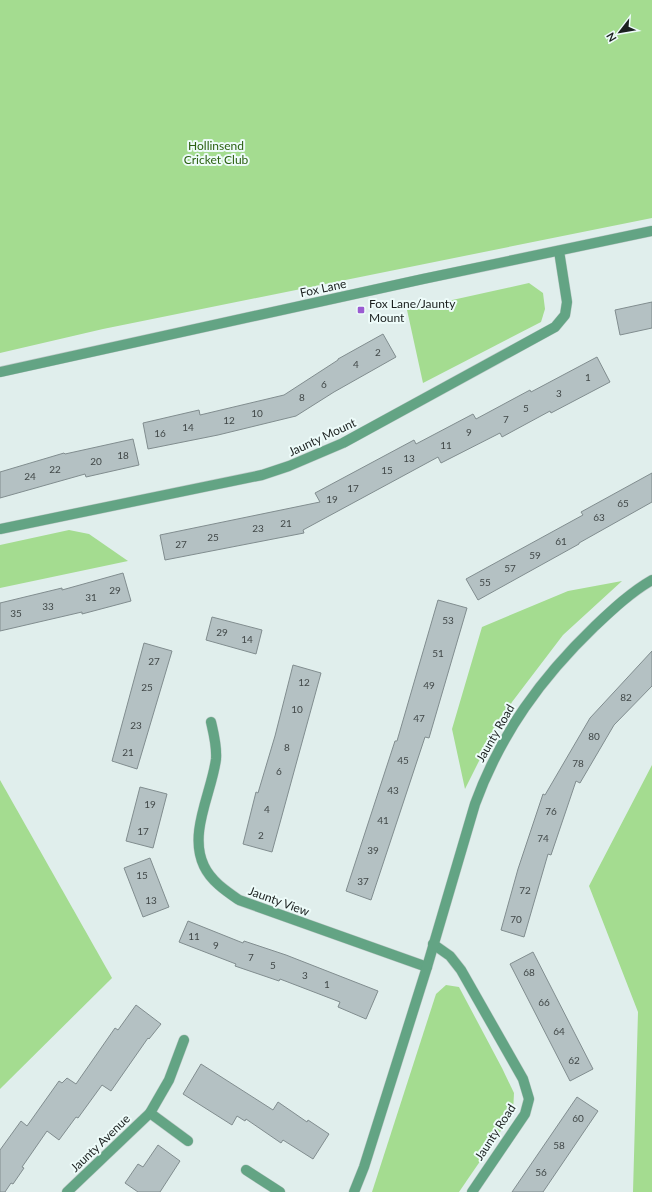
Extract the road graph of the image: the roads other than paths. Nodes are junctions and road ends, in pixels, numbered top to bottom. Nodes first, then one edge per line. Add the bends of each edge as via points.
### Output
1 (652, 230) edge
2 (558, 251) junction
3 (0, 372) edge
4 (0, 529) edge
5 (652, 580) edge
6 (211, 722) dead end
7 (433, 944) junction
8 (427, 968) junction
9 (184, 1040) dead end
10 (150, 1113) junction
11 (188, 1141) dead end
12 (246, 1170) dead end
13 (67, 1192) edge
14 (280, 1192) edge
15 (354, 1192) edge
16 (472, 1192) edge

1 - 2 street, Fox Lane
2 - 3 street, Fox Lane
2 - 4 street, Jaunty Mount via 567,302 565,314 555,327 343,443 289,466 262,474
5 - 7 street, Jaunty Road via 612,610 577,644 521,711 502,742 475,804
6 - 8 street, Jaunty View via 216,743 216,760 200,829 199,849 204,866 218,885 239,900
7 - 8 street, Jaunty Road
7 - 16 street, Jaunty Road via 450,956 461,970 523,1079 528,1099 525,1114
8 - 15 street, Jaunty Road via 364,1168
9 - 10 street, Jaunty Avenue via 169,1080
10 - 11 street
10 - 13 street, Jaunty Avenue
12 - 14 street

